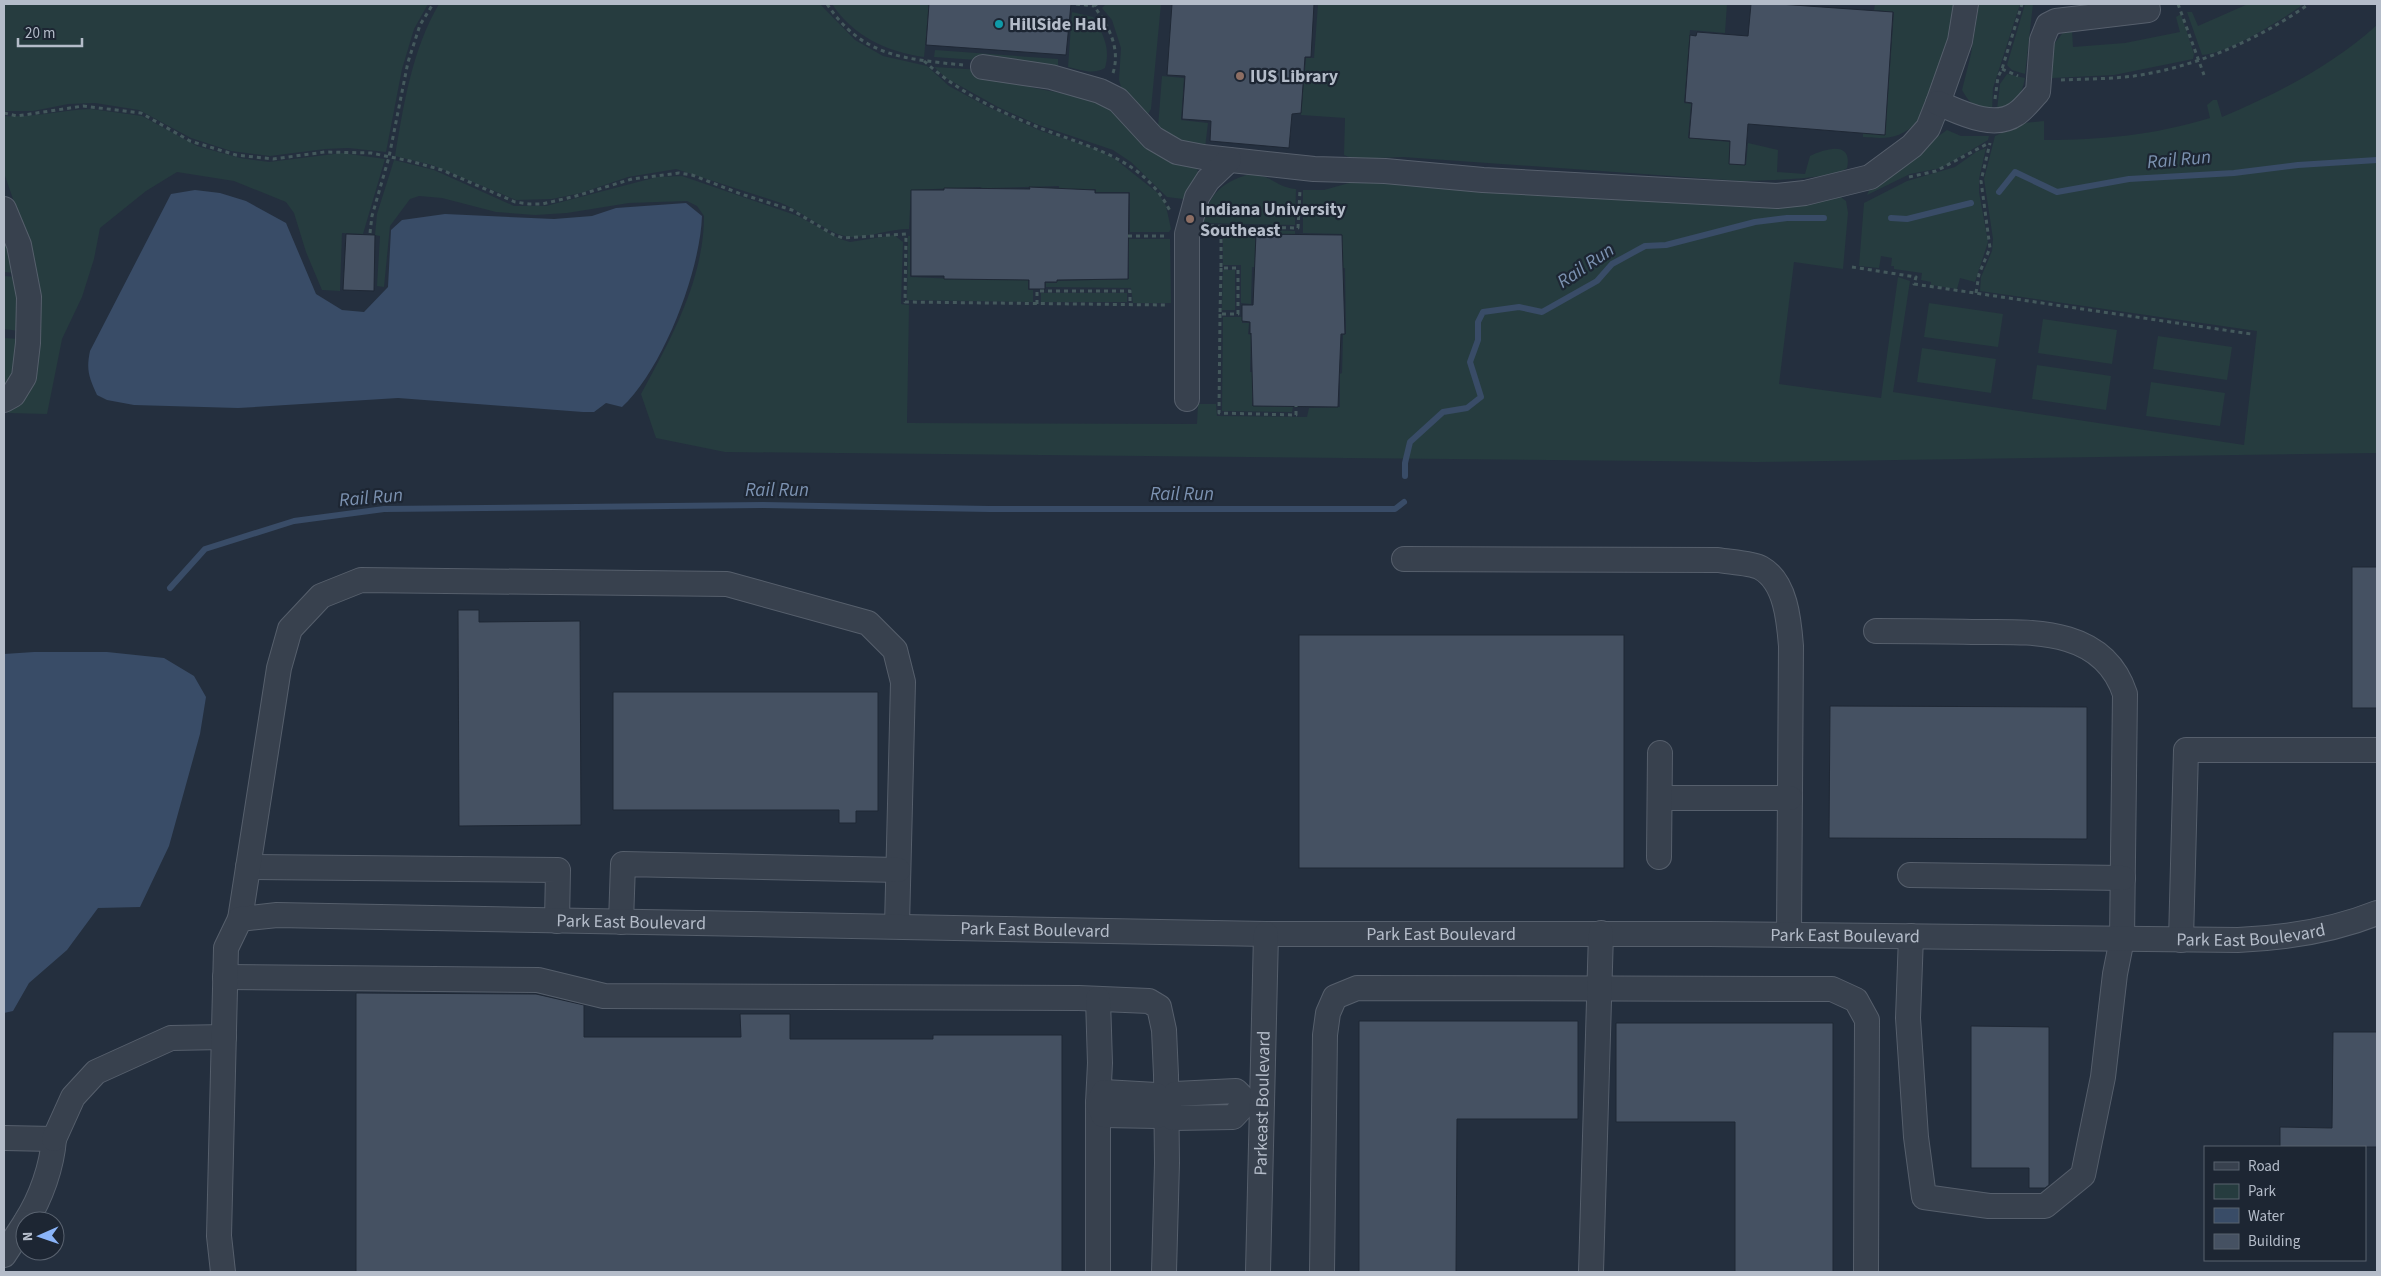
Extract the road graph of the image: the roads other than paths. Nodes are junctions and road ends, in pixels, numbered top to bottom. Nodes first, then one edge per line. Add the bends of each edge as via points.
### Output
1 (1966, 4) edge
2 (2147, 4) edge
3 (984, 67) road end
4 (1938, 103) junction
5 (1229, 160) junction
6 (4, 209) edge
7 (1187, 399) dead end
8 (4, 400) edge
9 (1404, 559) dead end
10 (1876, 631) dead end
11 (2377, 750) edge
12 (1660, 753) dead end
13 (1660, 798) junction
14 (1790, 798) junction
15 (1659, 857) dead end
16 (248, 867) junction
17 (898, 870) junction
18 (1910, 876) dead end
19 (2123, 878) junction
20 (2377, 913) edge
21 (240, 919) junction
22 (557, 921) junction
23 (621, 922) junction
24 (897, 926) junction
25 (1601, 933) junction
26 (1266, 934) junction
27 (1789, 935) junction
28 (1911, 936) junction
29 (2122, 939) junction
30 (2181, 940) junction
31 (226, 977) junction
32 (1599, 989) junction
33 (1098, 999) junction
34 (224, 1037) junction
35 (1098, 1102) junction
36 (1254, 1102) junction
37 (1164, 1105) junction
38 (4, 1138) edge
39 (54, 1139) junction
40 (33, 1211) edge
41 (15, 1238) edge
42 (4, 1255) edge
43 (223, 1272) edge
44 (1098, 1272) edge
45 (1164, 1272) edge
46 (1258, 1272) edge
47 (1322, 1272) edge
48 (1591, 1272) edge
49 (1866, 1272) edge

1 - 4 street via 1960,41
2 - 4 street via 2148,10 2048,25 2042,40 2038,92 2015,115 1992,131 1975,117
3 - 5 street via 1051,77 1104,92 1118,100 1153,138 1176,152
4 - 5 street via 1928,128 1912,146 1870,177 1805,193 1777,196 1300,168
5 - 7 street via 1208,180 1197,197 1188,234
6 - 8 street via 19,245 29,297 24,377 13,395
9 - 14 street via 1718,560 1761,568 1777,584 1788,617 1792,646
10 - 19 street via 2034,632 2062,636 2090,649 2110,664 2125,694
11 - 30 street via 2186,750
12 - 13 street
13 - 14 street
13 - 15 street
14 - 27 street
16 - 17 street via 279,668 290,629 321,596 360,580 370,580 727,584 868,623 895,650 903,682
16 - 21 street
16 - 22 street via 558,870
17 - 23 street via 623,864
17 - 24 street
18 - 19 street
19 - 29 street
20 - 30 street, Park East Boulevard via 2329,929 2298,935
21 - 22 street, Park East Boulevard via 277,915
21 - 31 street via 226,948
22 - 23 street, Park East Boulevard
23 - 24 street, Park East Boulevard
24 - 26 street, Park East Boulevard
25 - 26 street, Park East Boulevard
25 - 27 street, Park East Boulevard
25 - 32 street
26 - 36 street, Parkeast Boulevard
27 - 28 street, Park East Boulevard
28 - 29 street, Park East Boulevard
28 - 29 street via 1908,1018 1916,1137 1924,1197 1990,1206 2045,1206 2083,1175 2103,1076
29 - 30 street, Park East Boulevard
31 - 33 street via 538,980 604,996
31 - 34 street
32 - 47 street via 1357,988 1335,997 1328,1013 1325,1035
32 - 48 street
32 - 49 street via 1832,990 1856,1000 1867,1020
33 - 35 street
33 - 37 street via 1149,1001 1159,1007 1164,1030
34 - 39 street via 171,1038 96,1072 73,1096
34 - 43 street via 219,1236
35 - 37 street via 1103,1115 1158,1116
35 - 44 street
36 - 37 street via 1236,1091 1175,1094
36 - 46 street, Parkeast Boulevard
37 - 45 street via 1167,1163
38 - 39 street
39 - 40 street via 52,1155
41 - 42 street

